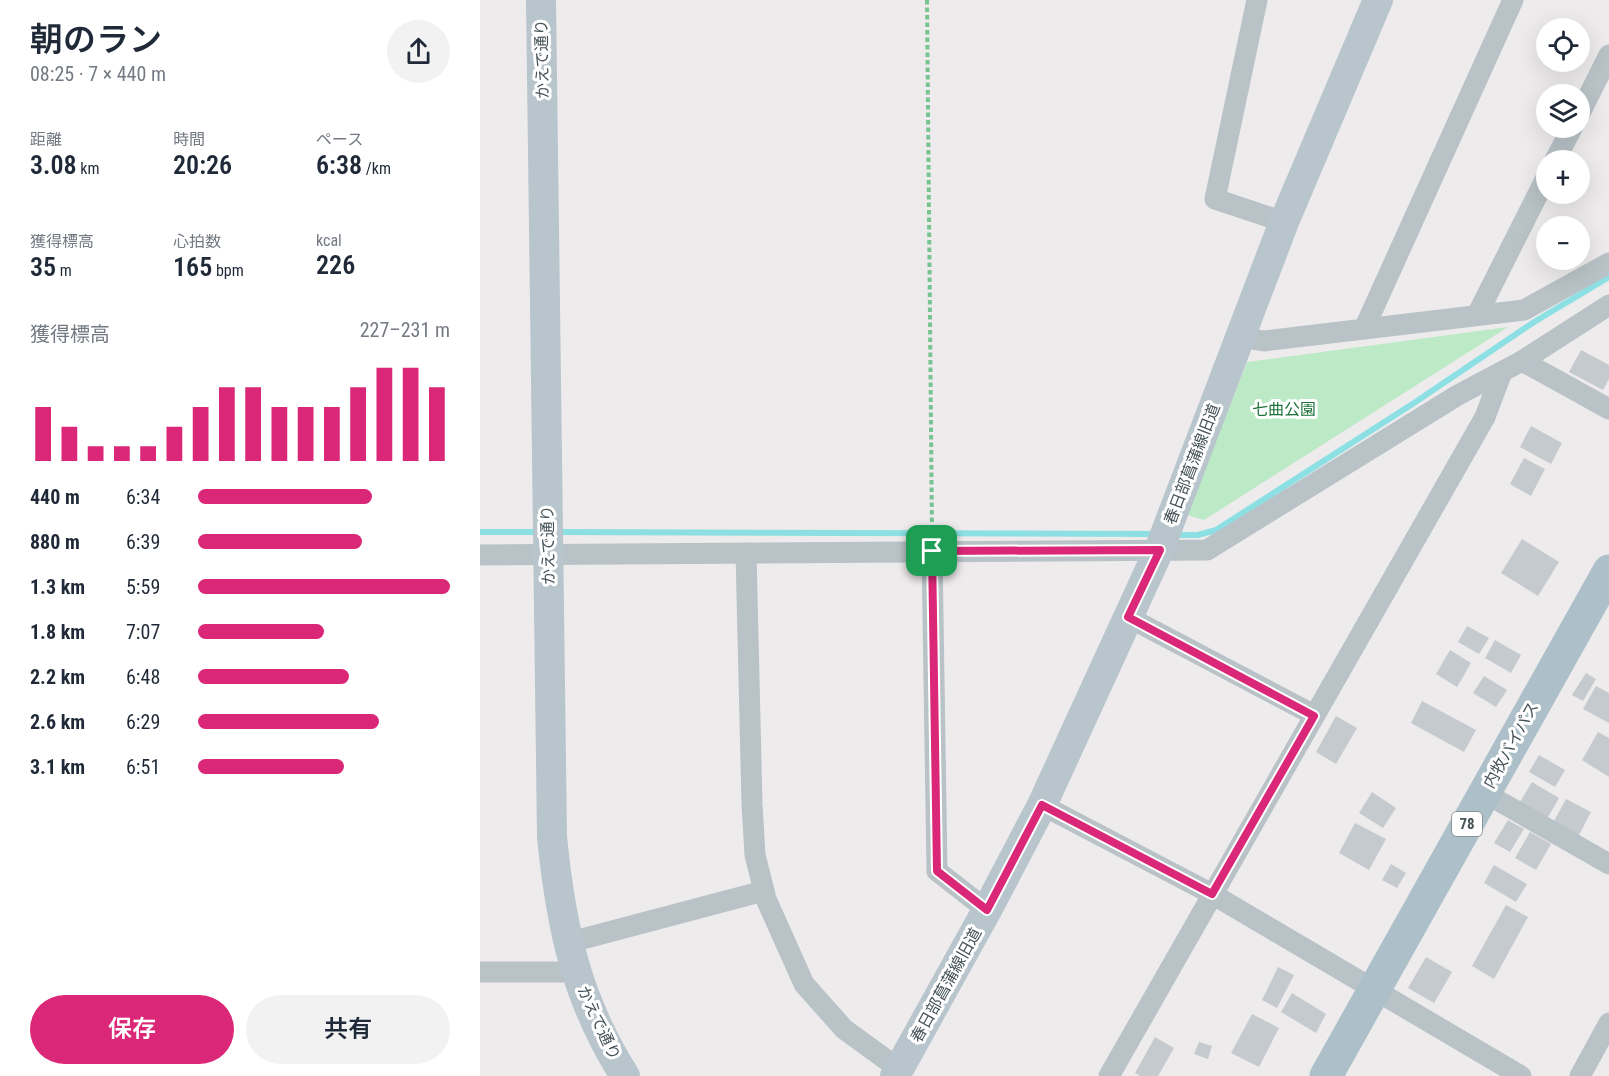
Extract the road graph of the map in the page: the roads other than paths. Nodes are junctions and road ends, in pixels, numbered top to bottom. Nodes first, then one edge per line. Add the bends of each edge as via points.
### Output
1 (541, 0) edge
2 (1257, 0) edge
3 (1378, 0) edge
4 (1513, 0) edge
5 (1609, 55) edge
6 (1590, 93) edge
7 (1536, 198) edge
8 (1284, 222) junction
9 (1609, 263) edge
10 (1609, 305) edge
11 (1477, 315) junction
12 (1364, 329) junction
13 (1239, 338) junction
14 (1522, 361) junction
15 (1502, 372) junction
16 (1609, 409) edge
17 (1160, 550) junction
18 (932, 551) junction
19 (746, 553) junction
20 (548, 554) junction
21 (480, 555) edge
22 (1609, 571) edge
23 (1128, 617) junction
24 (1314, 716) junction
25 (1485, 793) junction
26 (1042, 805) junction
27 (1609, 864) edge
28 (764, 891) junction
29 (1212, 894) junction
30 (987, 910) junction
31 (567, 943) junction
32 (480, 972) edge
33 (576, 972) junction
34 (1375, 989) junction
35 (1609, 1023) edge
36 (897, 1073) edge
37 (625, 1076) edge
38 (1110, 1076) edge
39 (1326, 1076) edge
40 (1521, 1076) edge
41 (1580, 1076) edge

1 - 20 street, かえで通り
2 - 8 street via 1215,199
3 - 8 street, 春日部菖蒲線旧道
4 - 12 street
5 - 6 street
7 - 11 street
8 - 13 street, 春日部菖蒲線旧道
9 - 11 street via 1524,310
10 - 14 street
11 - 12 street
12 - 13 street via 1264,342
13 - 17 street, 春日部菖蒲線旧道
14 - 15 street
14 - 16 street
15 - 17 street via 1458,395 1207,550
15 - 24 street via 1485,417
17 - 18 street
17 - 23 street, 春日部菖蒲線旧道
18 - 19 street
18 - 30 street via 937,871
19 - 20 street
19 - 28 street via 752,804 755,855
20 - 21 street
20 - 31 street, かえで通り via 552,837
22 - 25 main road, 内牧バイパス / 78
23 - 24 street
23 - 26 street, 春日部菖蒲線旧道
24 - 29 street
25 - 27 street
25 - 34 main road, 内牧バイパス / 78
26 - 29 street
26 - 30 street, 春日部菖蒲線旧道
28 - 31 street
28 - 36 street via 804,984 844,1029
29 - 34 street
29 - 38 street
30 - 36 street, 春日部菖蒲線旧道
31 - 33 street, かえで通り
32 - 33 street
33 - 37 street, かえで通り via 588,1007
34 - 39 main road, 内牧バイパス / 78
34 - 40 street
35 - 41 street

